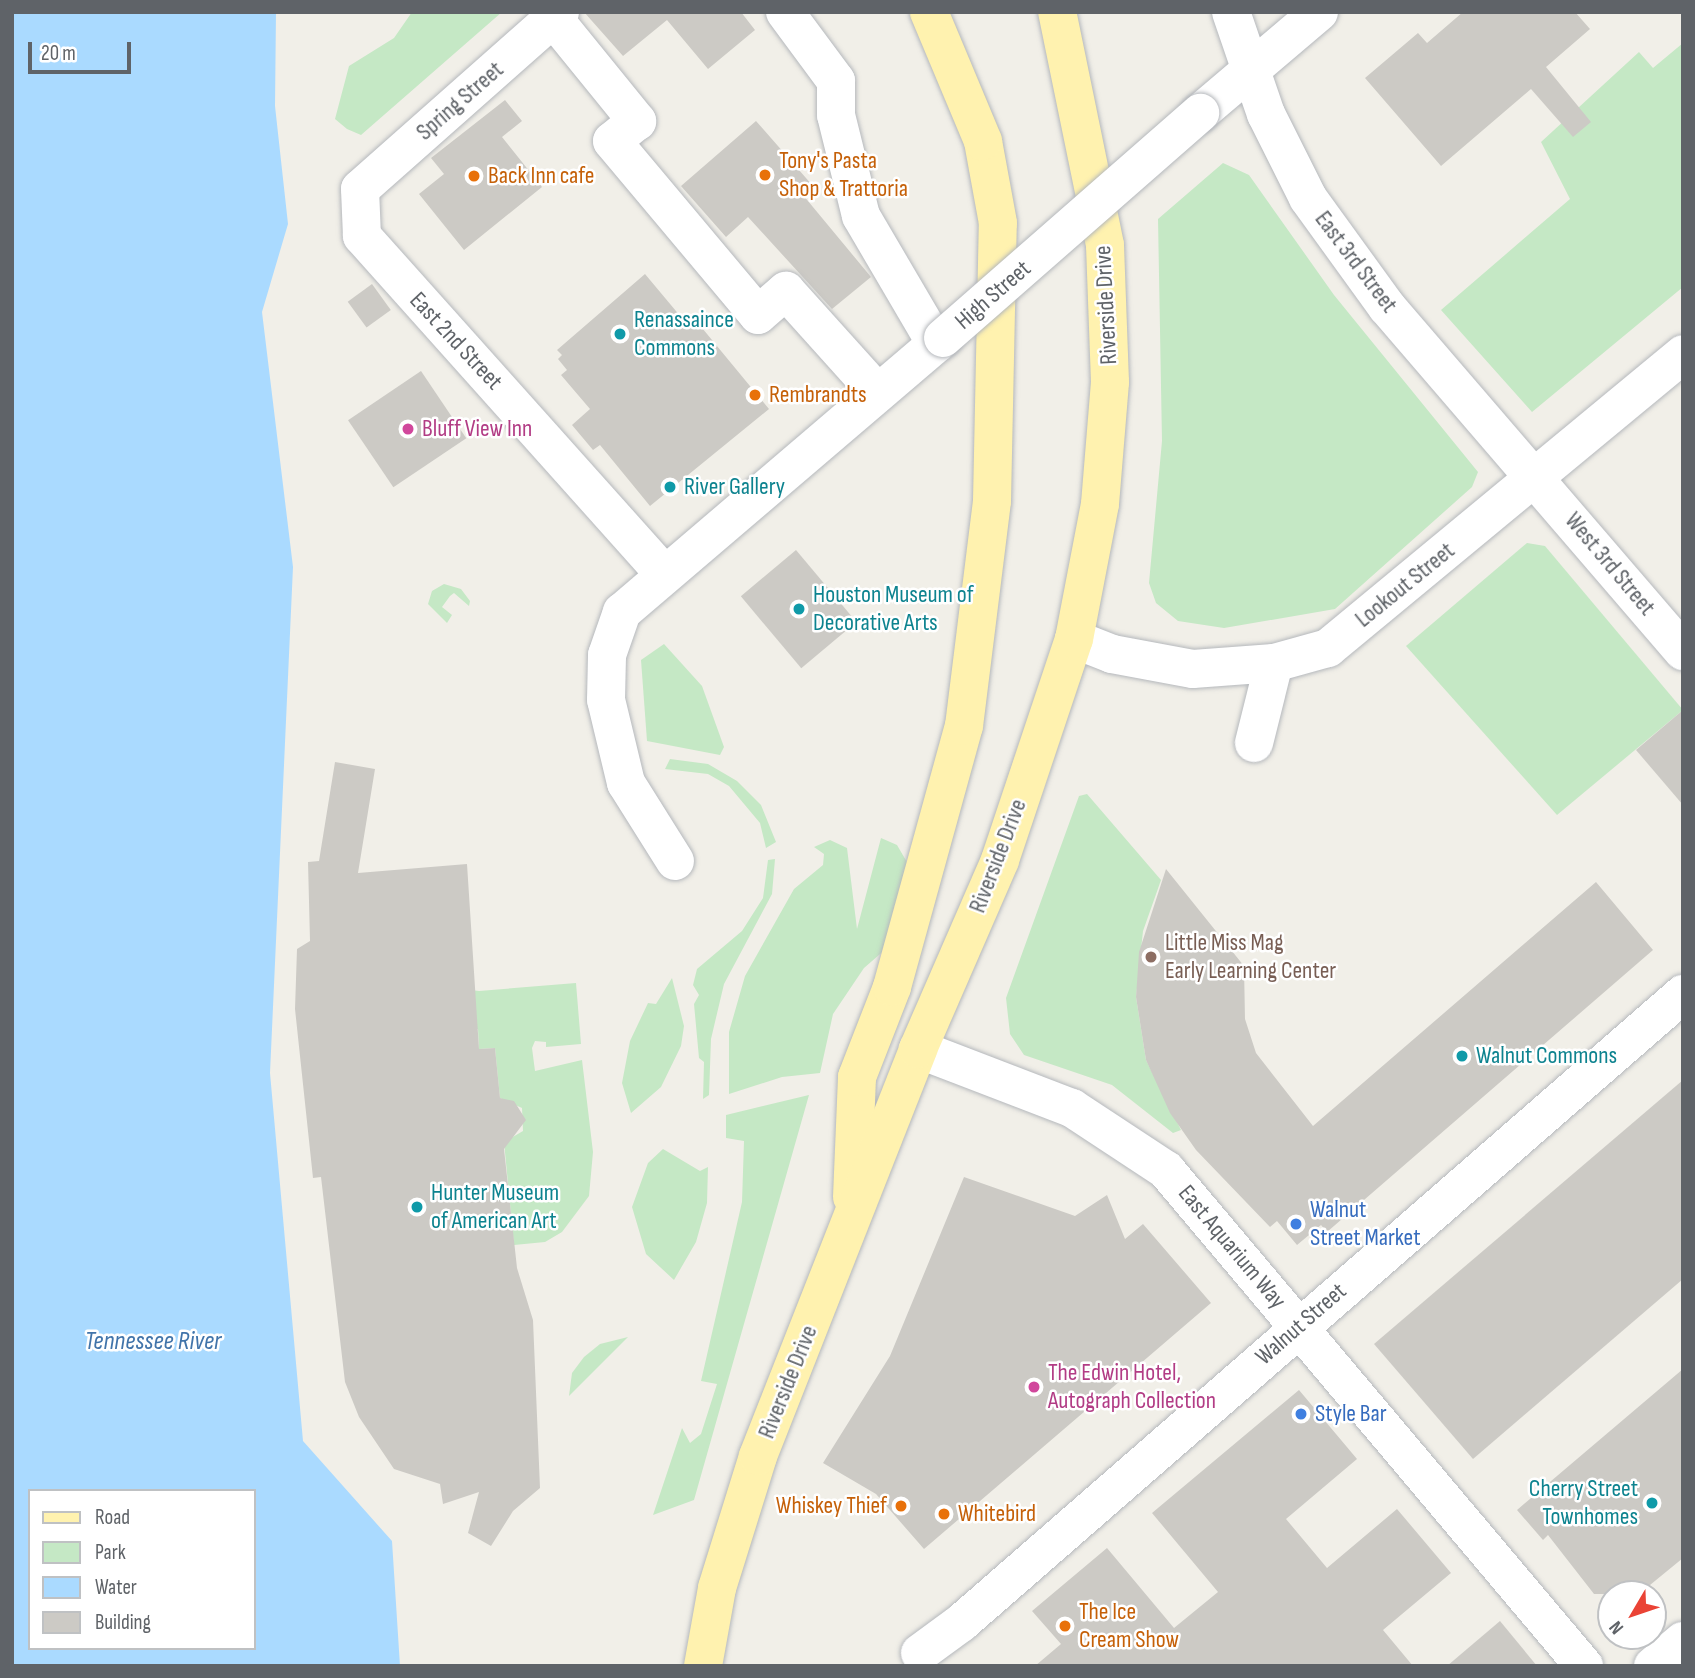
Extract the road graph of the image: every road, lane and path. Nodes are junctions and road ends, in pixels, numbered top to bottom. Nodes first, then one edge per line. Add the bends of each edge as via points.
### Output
1 (785, 12) edge
2 (929, 12) edge
3 (1057, 12) edge
4 (1231, 12) edge
5 (1319, 12) edge
6 (557, 16) edge
7 (1250, 71) junction
8 (360, 189) joint
9 (940, 341) junction
10 (1683, 354) edge
11 (878, 393) junction
12 (1536, 478) junction
13 (664, 575) junction
14 (1074, 639) junction
15 (1683, 651) edge
16 (1273, 673) junction
17 (1266, 744) dead end
18 (675, 861) dead end
19 (1683, 994) edge
20 (918, 1049) junction
21 (851, 1227) junction
22 (1298, 1325) junction
23 (1683, 1641) edge
24 (920, 1653) dead end
25 (703, 1666) edge
26 (1584, 1666) edge
27 (1653, 1666) edge

1 - 9 street via 836,80 836,115 861,216
2 - 21 main road via 983,141 998,223 992,501 964,726 892,987 857,1077
3 - 14 main road, Riverside Drive via 1105,245 1110,368 1100,504
4 - 7 street, East 3rd Street
5 - 7 street, High Street
6 - 8 street, Spring Street
6 - 11 street via 638,121 612,141 758,315 786,291
7 - 9 street, High Street, bridge
7 - 12 street, East 3rd Street via 1308,198 1387,307
8 - 13 street, East 2nd Street via 362,236 369,245
9 - 11 street, High Street
10 - 12 street, Lookout Street
11 - 13 street, High Street
12 - 15 street, West 3rd Street
12 - 16 street, Lookout Street via 1328,648
13 - 18 street, High Street via 622,612 607,655 606,700 626,783
14 - 16 street, Lookout Street via 1152,664
14 - 20 main road, Riverside Drive via 1000,860
16 - 17 street via 1282,710
19 - 22 street, Walnut Street
20 - 21 main road, Riverside Drive
20 - 22 street, East Aquarium Way via 1072,1108 1139,1148 1190,1195
21 - 25 main road, Riverside Drive via 758,1456 717,1588
22 - 24 street, Walnut Street via 961,1623
22 - 26 street, East Aquarium Way
23 - 27 street

